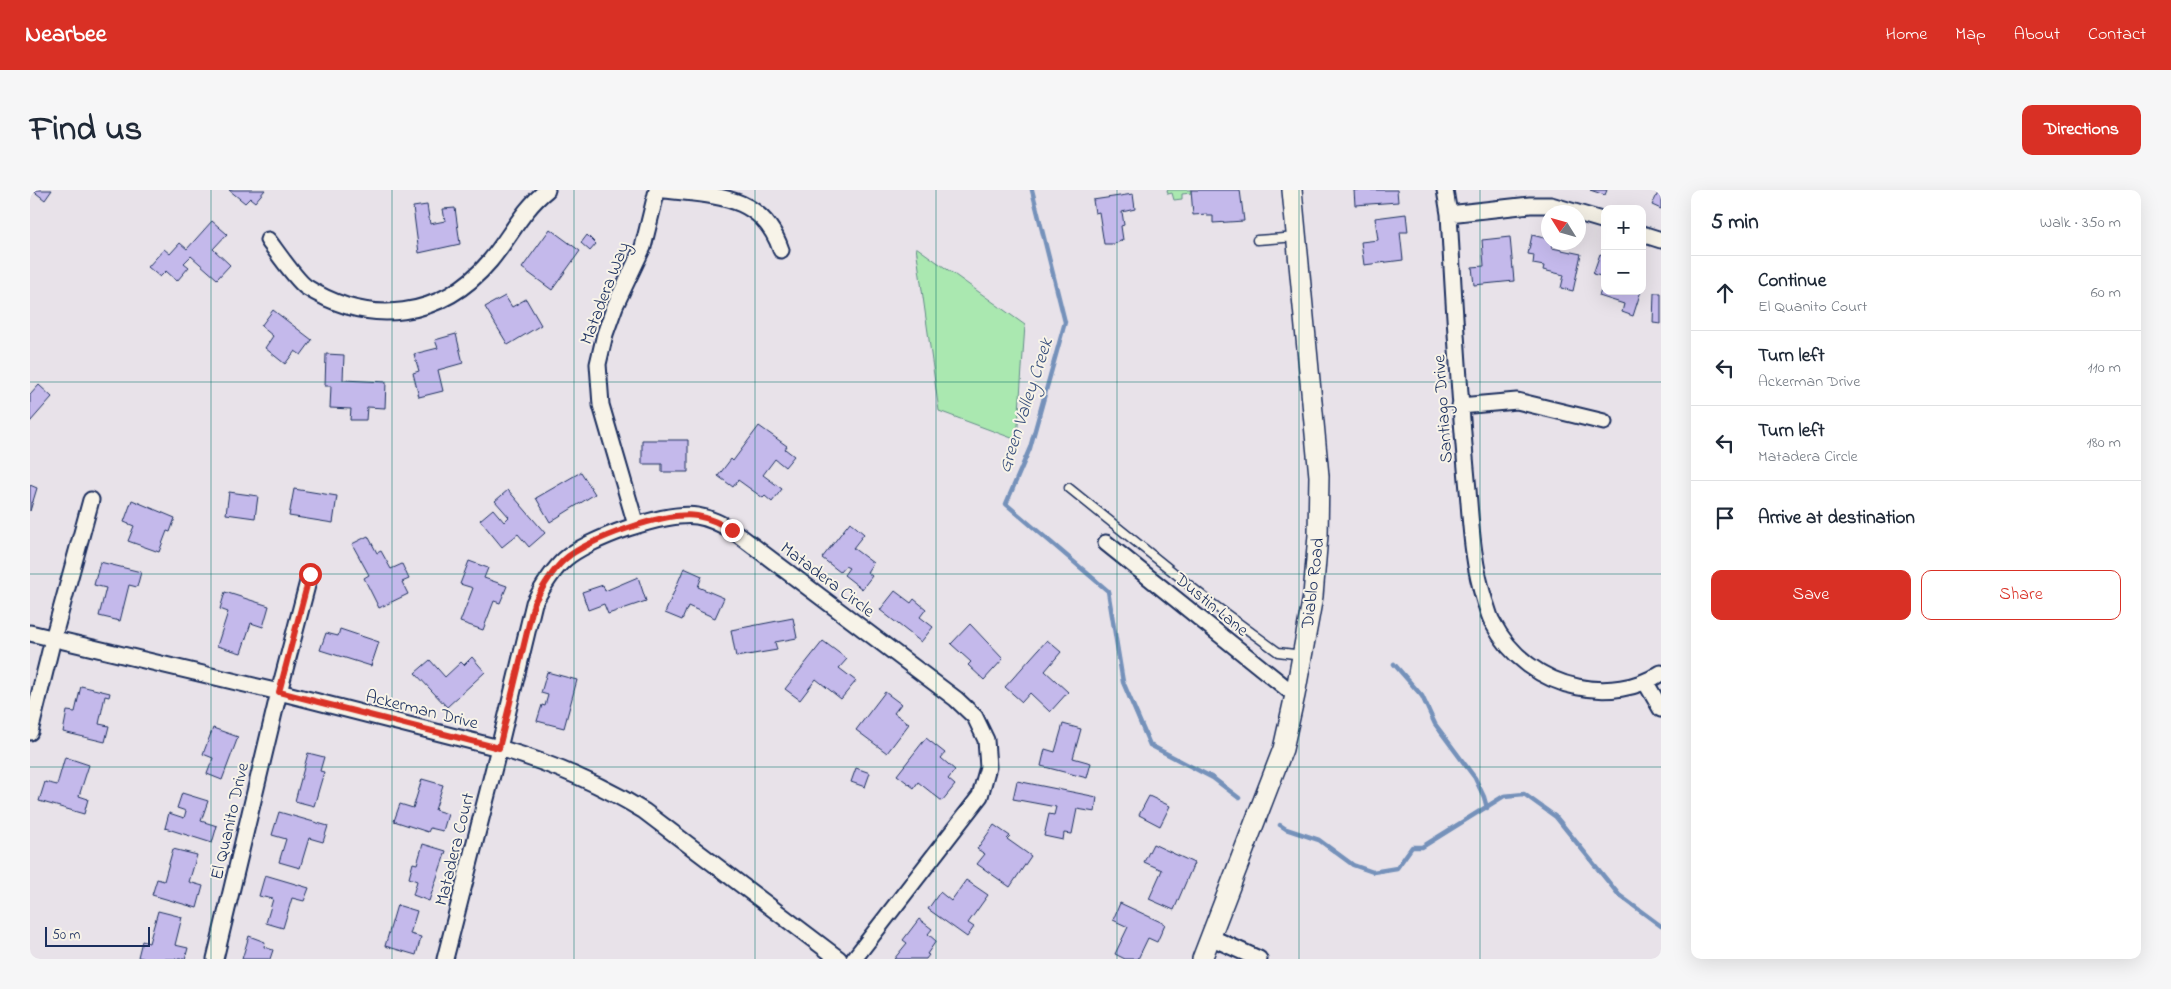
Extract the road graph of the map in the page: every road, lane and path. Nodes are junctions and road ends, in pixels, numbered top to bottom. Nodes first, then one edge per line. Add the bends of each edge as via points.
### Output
1 (547, 190) edge
2 (658, 190) edge
3 (665, 190) edge
4 (1292, 190) edge
5 (1445, 190) edge
6 (1449, 214) junction
7 (1601, 220) edge
8 (1646, 235) edge
9 (1296, 237) junction
10 (268, 240) dead end
11 (1257, 240) dead end
12 (1661, 240) edge
13 (781, 250) dead end
14 (1460, 406) junction
15 (1604, 422) dead end
16 (1069, 488) dead end
17 (91, 500) dead end
18 (636, 525) junction
19 (1106, 543) dead end
20 (310, 574) dead end
21 (30, 633) edge
22 (53, 639) junction
23 (1302, 655) junction
24 (1661, 673) edge
25 (1646, 683) junction
26 (279, 692) junction
27 (1295, 695) junction
28 (1661, 709) edge
29 (30, 732) edge
30 (499, 748) junction
31 (1210, 937) junction
32 (215, 959) edge
33 (445, 959) edge
34 (839, 959) edge
35 (854, 959) edge
36 (1202, 959) edge
37 (1260, 959) edge

1 - 10 street via 532,202 490,260 472,279 445,298 414,309 382,313 351,309 305,286
2 - 18 street, Matadera Way via 643,247 605,334 598,364 601,405
3 - 13 street via 722,197 748,206 772,229
4 - 9 street, Diablo Road
5 - 6 street, Santiago Drive
6 - 7 street via 1551,205
6 - 14 street, Santiago Drive
8 - 12 street
9 - 11 lane
9 - 23 street, Diablo Road via 1319,476 1313,596
14 - 15 street via 1517,401
14 - 25 street, Santiago Drive via 1475,564 1492,623 1514,652 1541,674 1567,685 1596,691
16 - 23 lane via 1214,605 1278,652
17 - 22 street
18 - 30 street, Matadera Circle via 581,547 564,560 545,583 534,603
18 - 35 street, Matadera Circle via 678,516 695,516 713,520 732,530 976,717 986,740 988,767 980,796
19 - 27 street, Dustin Lane
20 - 26 street, El Quanito Drive
21 - 22 street, Ackerman Drive
22 - 26 street, Ackerman Drive
22 - 29 street
23 - 27 street, Diablo Road
24 - 25 street
25 - 28 street
26 - 30 street, Ackerman Drive
26 - 32 street, El Quanito Drive
27 - 31 street, Diablo Road via 1282,749
30 - 33 street, Matadera Court
30 - 34 street, Ackerman Drive via 560,769 644,811
31 - 36 street, Diablo Road
31 - 37 street

